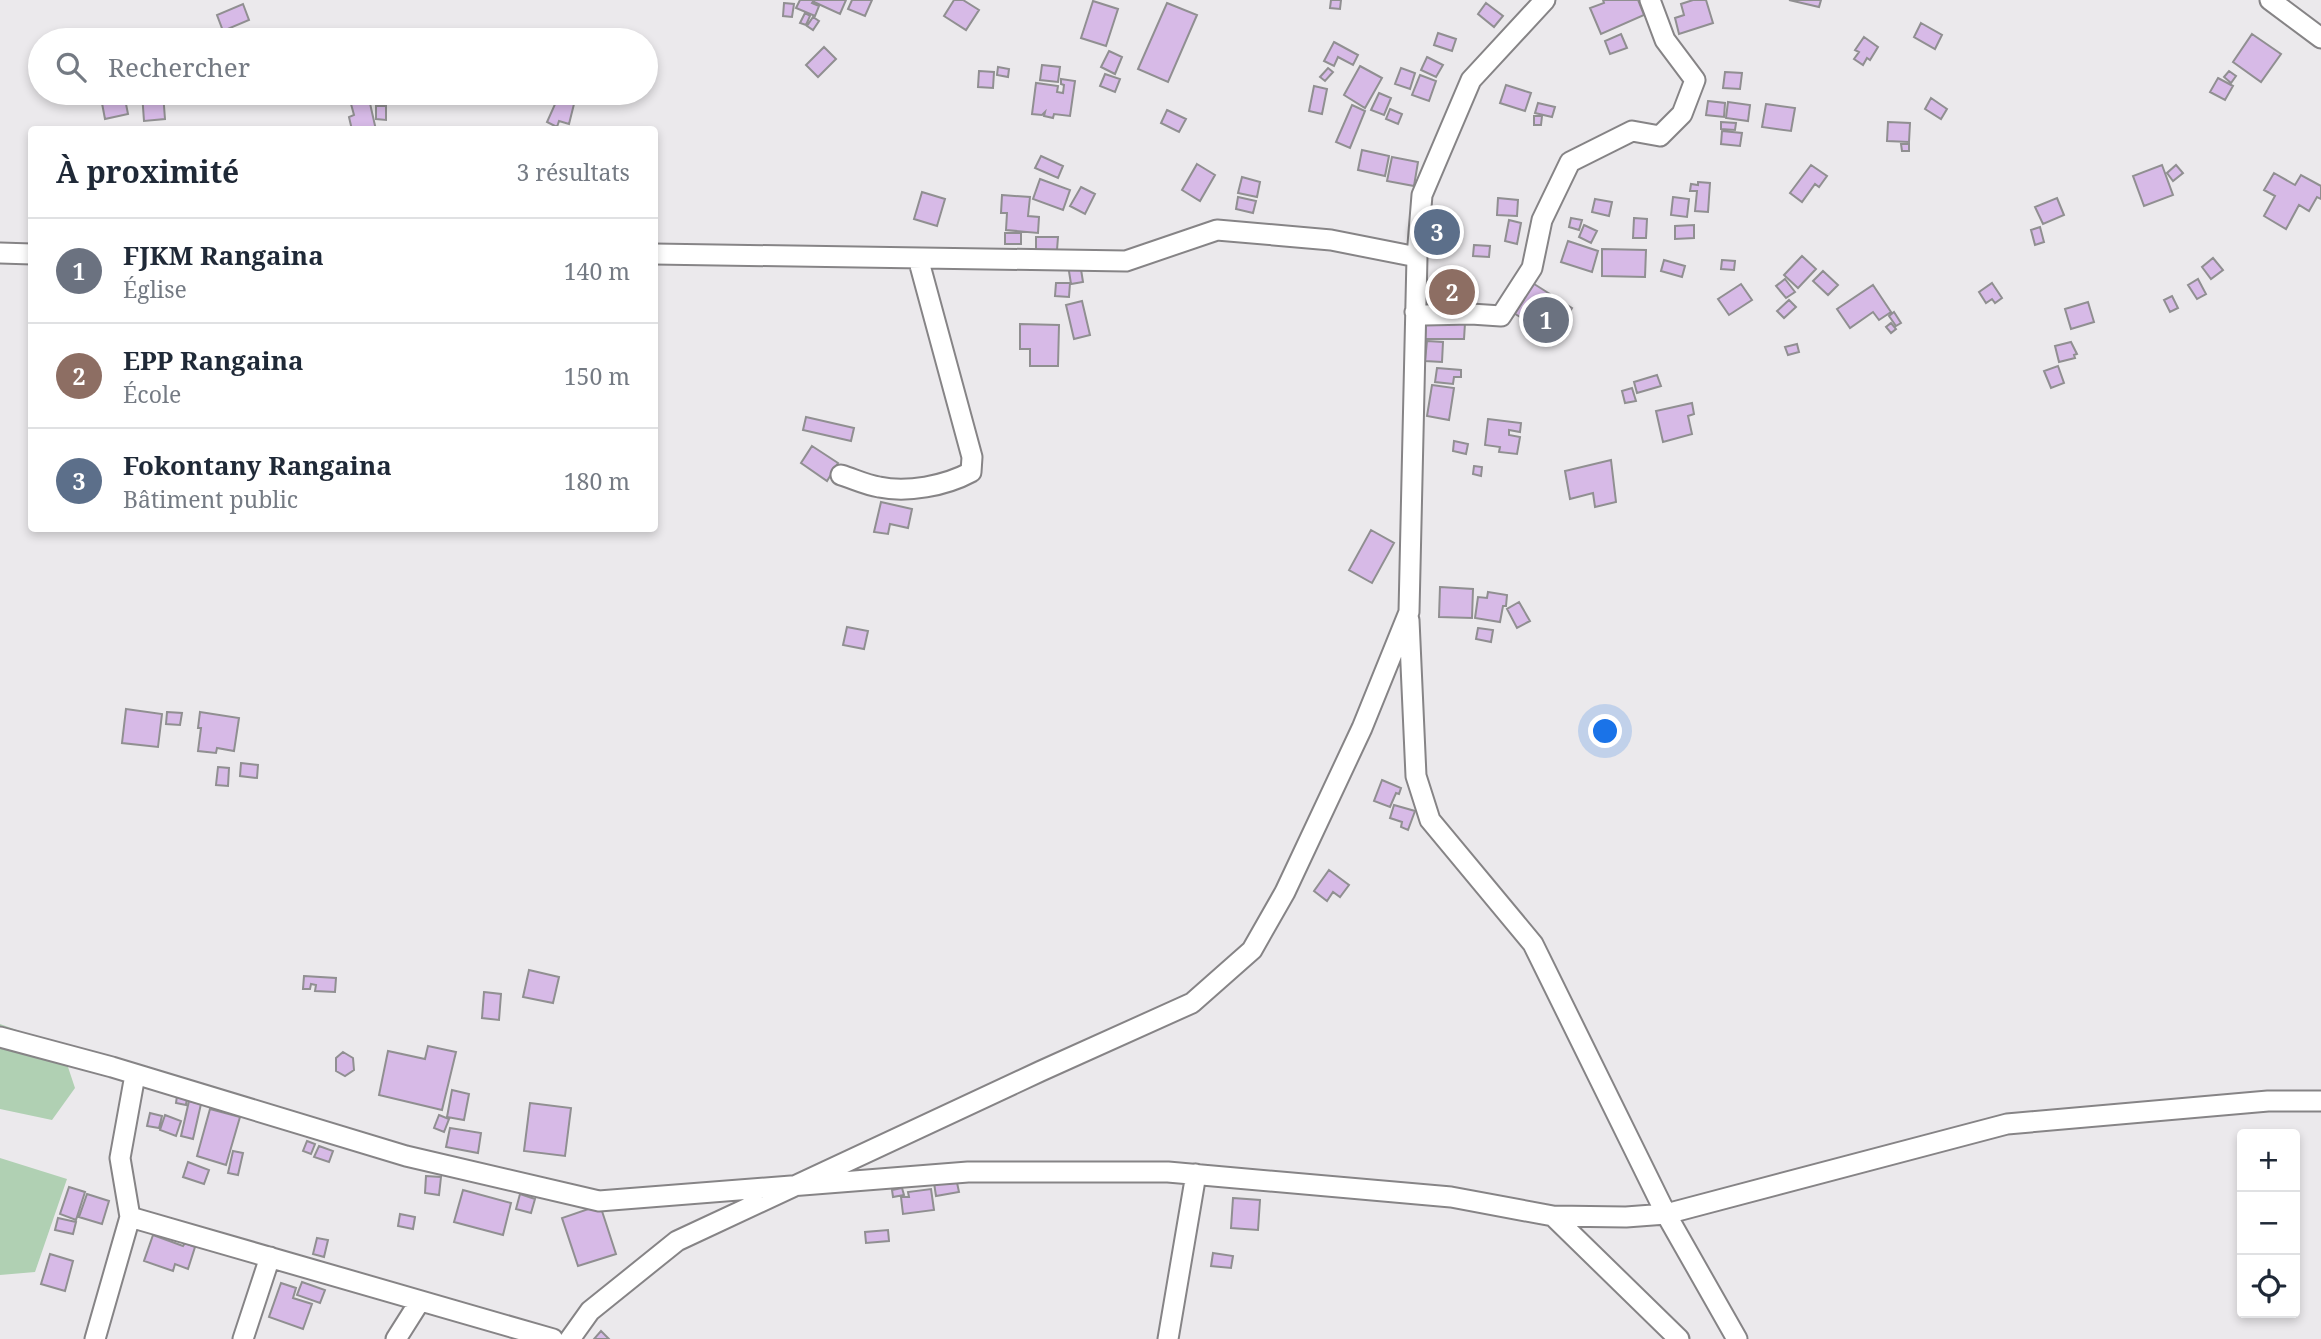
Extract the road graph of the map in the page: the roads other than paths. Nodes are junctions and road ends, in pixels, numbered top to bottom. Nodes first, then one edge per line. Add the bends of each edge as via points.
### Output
1 (1545, 0) edge
2 (1650, 0) edge
3 (2270, 0) edge
4 (2321, 38) edge
5 (0, 253) edge
6 (28, 254) edge
7 (658, 254) edge
8 (1417, 257) junction
9 (918, 258) junction
10 (1416, 312) junction
11 (841, 475) dead end
12 (1409, 612) junction
13 (0, 1037) edge
14 (135, 1074) junction
15 (2321, 1101) edge
16 (1196, 1174) junction
17 (790, 1187) junction
18 (1666, 1214) junction
19 (1553, 1216) junction
20 (130, 1217) junction
21 (270, 1257) junction
22 (420, 1301) junction
23 (95, 1339) edge
24 (243, 1339) edge
25 (396, 1339) edge
26 (552, 1339) edge
27 (570, 1339) edge
28 (1168, 1339) edge
29 (1679, 1339) edge
30 (1737, 1339) edge

1 - 8 street via 1471,80 1422,195
2 - 10 street via 1665,40 1695,80 1682,114 1660,136 1632,131 1570,162 1542,220 1532,268 1501,316
3 - 4 street
5 - 6 street
7 - 9 street
8 - 9 street via 1331,240 1217,230 1126,261
8 - 10 street
9 - 11 street via 972,457 971,472 956,480 902,490
10 - 12 street
12 - 17 street via 1356,740 1285,892 1252,950 1192,1003
12 - 18 street via 1416,776 1430,820 1533,944
13 - 14 street
14 - 17 street via 406,1156 599,1201
14 - 20 street via 120,1158
15 - 18 street via 2268,1101 2007,1124
16 - 17 street via 968,1172
16 - 19 street via 1451,1197
16 - 28 street
17 - 27 street via 677,1241 590,1311
18 - 19 street
18 - 30 street
19 - 29 street
20 - 21 street
20 - 23 street
21 - 22 street
21 - 24 street
22 - 25 street
22 - 26 street

